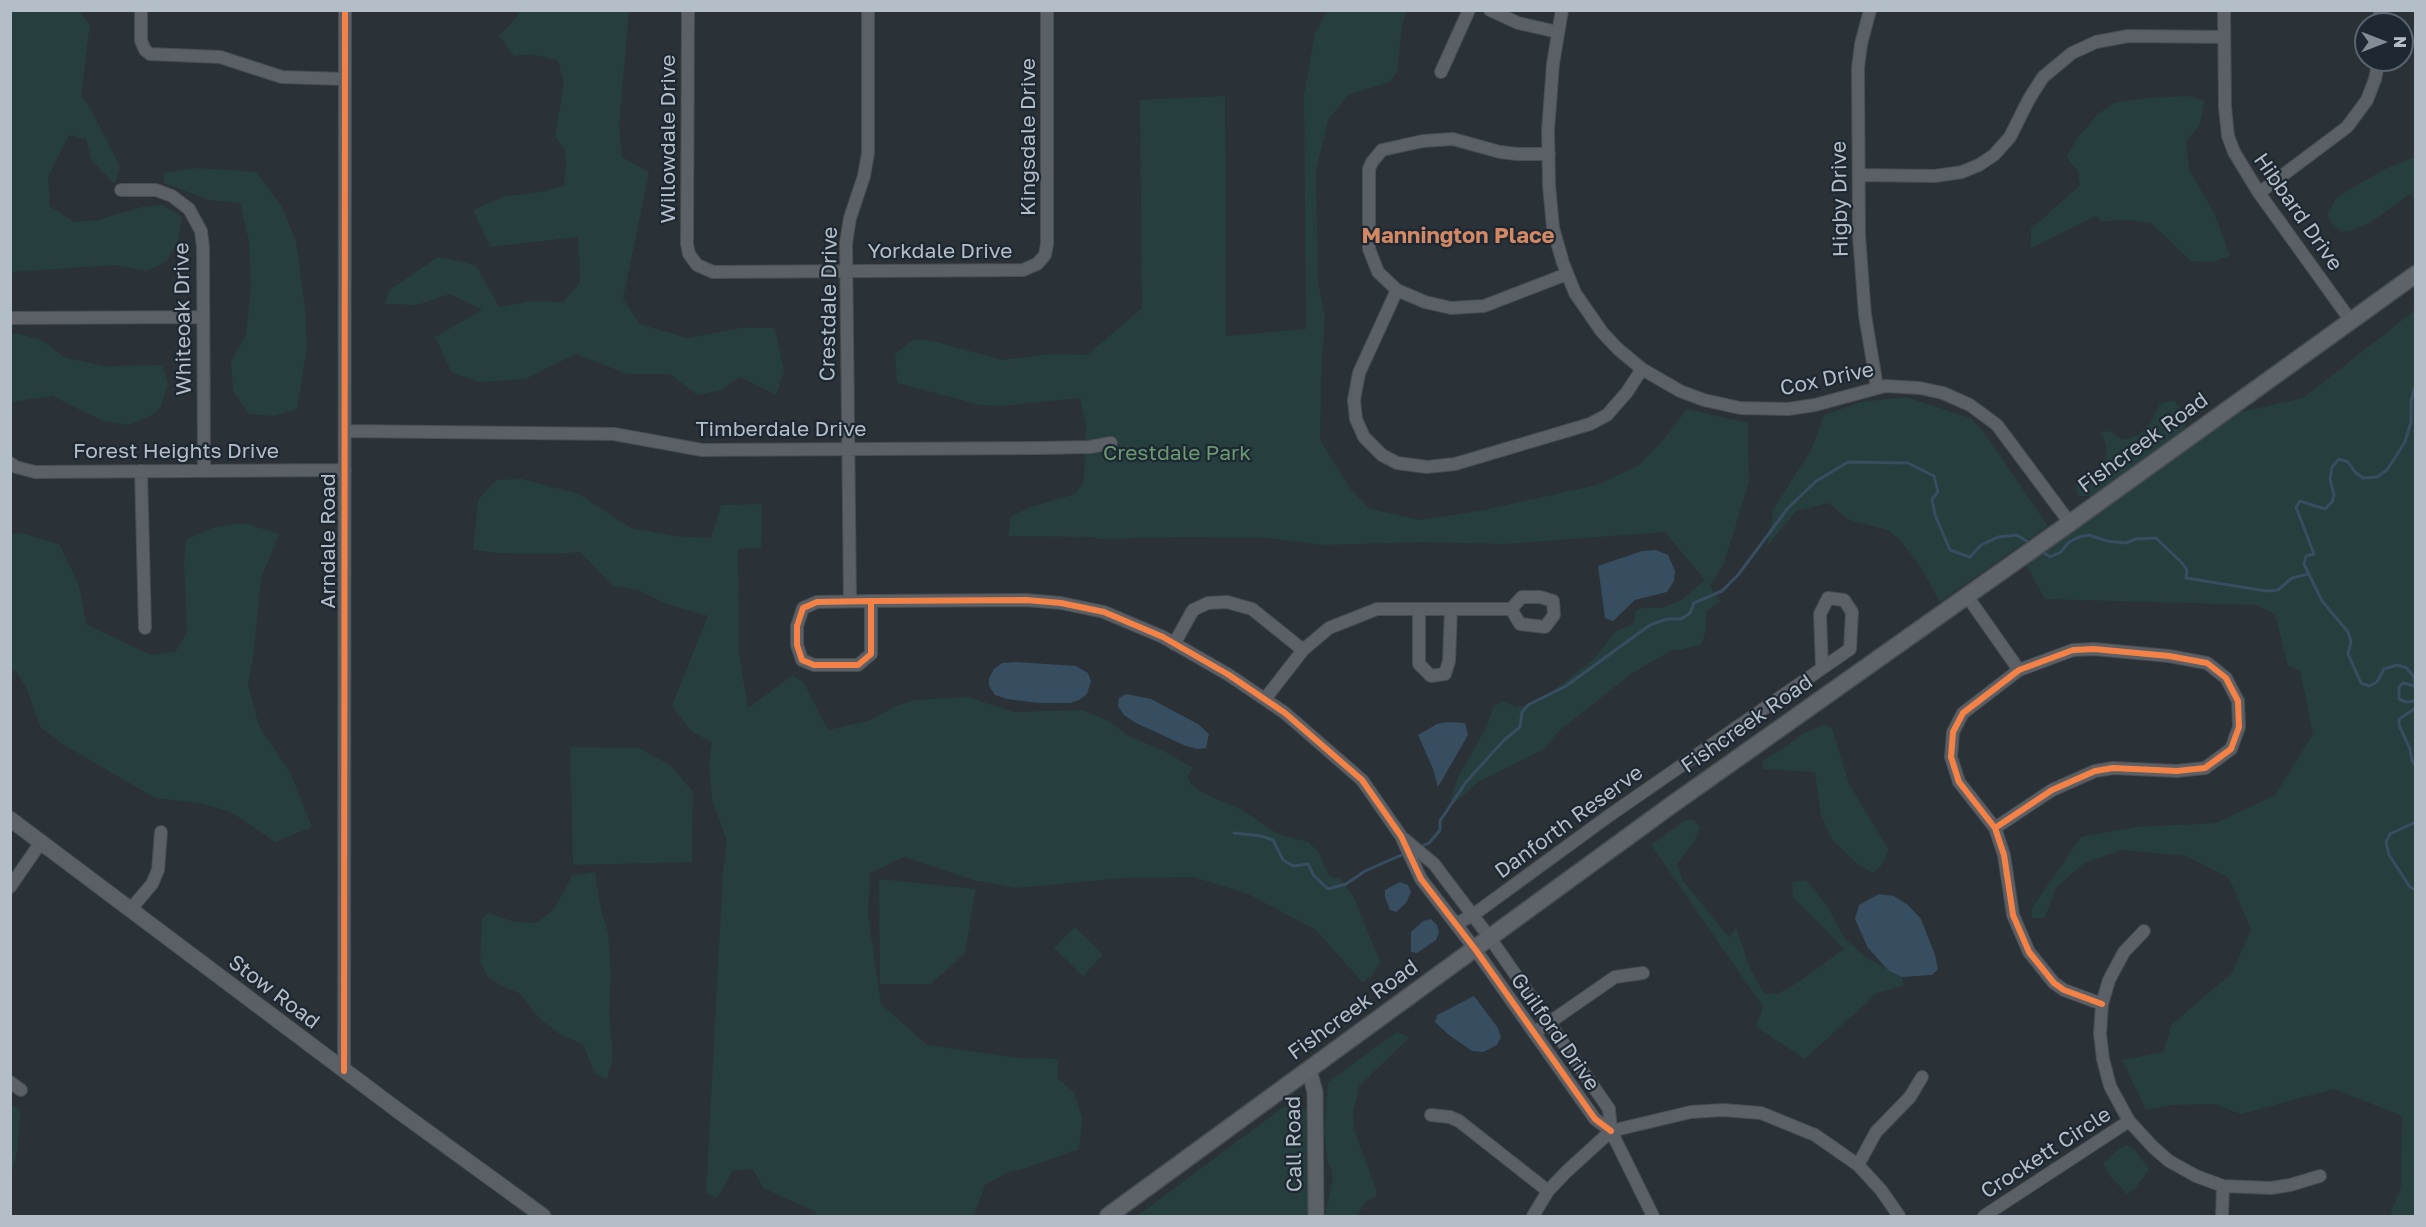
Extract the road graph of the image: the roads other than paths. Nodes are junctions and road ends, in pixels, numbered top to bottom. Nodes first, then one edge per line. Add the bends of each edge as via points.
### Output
1 (141, 10) edge
2 (345, 10) edge
3 (688, 10) edge
4 (868, 10) edge
5 (1047, 10) edge
6 (1469, 10) edge
7 (1490, 10) edge
8 (1563, 10) edge
9 (1870, 10) edge
10 (2224, 10) edge
11 (1558, 32) junction
12 (2224, 37) junction
13 (1441, 72) dead end
14 (2375, 72) edge
15 (345, 79) junction
16 (1549, 154) junction
17 (1859, 175) junction
18 (121, 190) dead end
19 (2259, 193) junction
20 (1040, 261) joint
21 (697, 265) joint
22 (845, 271) junction
23 (1567, 274) junction
24 (2415, 274) edge
25 (1396, 290) junction
26 (203, 317) junction
27 (10, 318) edge
28 (2351, 321) junction
29 (1642, 369) junction
30 (1877, 387) junction
31 (345, 431) junction
32 (1111, 443) dead end
33 (847, 449) junction
34 (10, 463) edge
35 (204, 470) junction
36 (345, 470) junction
37 (141, 471) junction
38 (2070, 523) junction
39 (1967, 597) junction
40 (850, 601) junction
41 (871, 601) junction
42 (1419, 609) junction
43 (1451, 609) junction
44 (1511, 609) dead end
45 (145, 628) dead end
46 (1174, 644) junction
47 (1303, 650) junction
48 (1822, 668) junction
49 (2019, 670) junction
50 (1265, 699) junction
51 (10, 819) edge
52 (1995, 828) junction
53 (161, 832) dead end
54 (41, 842) junction
55 (1416, 855) junction
56 (10, 887) edge
57 (130, 910) junction
58 (1473, 915) junction
59 (1456, 924) junction
60 (2144, 931) dead end
61 (1490, 938) junction
62 (1475, 949) junction
63 (1643, 973) dead end
64 (2102, 1004) junction
65 (1549, 1023) junction
66 (1534, 1033) junction
67 (1309, 1070) junction
68 (344, 1071) junction
69 (1922, 1077) dead end
70 (10, 1082) edge
71 (21, 1090) dead end
72 (1431, 1115) dead end
73 (2129, 1121) junction
74 (1611, 1131) junction
75 (1858, 1166) junction
76 (2320, 1176) dead end
77 (2223, 1186) junction
78 (1548, 1191) junction
79 (543, 1216) edge
80 (1108, 1216) edge
81 (1316, 1216) edge
82 (1533, 1216) edge
83 (1653, 1216) edge
84 (1899, 1216) edge
85 (1984, 1216) edge
86 (2222, 1216) edge

1 - 15 street via 141,40 150,54 220,57 282,77
2 - 15 street, Arndale Road
3 - 21 street, Willowdale Drive via 687,244
4 - 22 street, Crestdale Drive via 868,153 849,225
5 - 20 street, Kingsdale Drive via 1047,244
6 - 13 street
7 - 11 street via 1518,23
8 - 11 street, Cox Drive
9 - 17 street, Higby Drive via 1858,68
10 - 12 street, Hibbard Drive
11 - 16 street, Cox Drive
12 - 17 street via 2128,36 2096,42 2072,53 2048,72 2005,144 1979,165 1935,176
12 - 19 street, Hibbard Drive via 2229,136 2239,163
14 - 19 street via 2367,100 2347,127
15 - 31 street, Arndale Road
16 - 23 street, Cox Drive via 1553,228
16 - 25 street via 1508,153 1440,139 1382,150 1369,169 1369,249 1378,272
17 - 30 street, Higby Drive via 1862,284
18 - 26 street, Whiteoak Drive via 165,193 184,204 194,217 203,239
19 - 28 street, Hibbard Drive
20 - 22 street, Yorkdale Drive via 1023,270
21 - 22 street, Yorkdale Drive via 713,272
22 - 33 street, Crestdale Drive
23 - 25 street via 1504,300 1474,307 1437,306
23 - 29 street, Cox Drive via 1602,332
24 - 28 main road, Fishcreek Road
25 - 29 street via 1359,373 1354,400 1356,419 1364,437 1397,463 1426,467 1455,464 1590,424 1606,415
26 - 27 street
26 - 35 street, Whiteoak Drive
28 - 38 main road, Fishcreek Road
29 - 30 street, Cox Drive via 1704,400 1762,410 1815,405
30 - 38 street, Cox Drive via 1943,393 1988,417 2006,434
31 - 33 street, Timberdale Drive via 615,434 702,450
31 - 36 street, Arndale Road
32 - 33 street, Timberdale Drive via 1090,447
33 - 40 street, Crestdale Drive
34 - 37 street, Forest Heights Drive via 35,472
35 - 36 street, Forest Heights Drive
35 - 37 street, Forest Heights Drive
36 - 68 street, Arndale Road
37 - 45 street
38 - 39 main road, Fishcreek Road
39 - 49 street
39 - 61 main road, Fishcreek Road
40 - 41 street
40 - 41 street via 816,602 803,608 797,626 802,660 814,665 858,665 871,654
41 - 46 street, Guilford Drive via 1061,603 1104,612
42 - 43 street
42 - 43 street via 1419,664 1431,676 1445,674 1449,661
42 - 47 street via 1377,609 1329,628
43 - 44 street
46 - 47 street via 1193,610 1208,603 1227,602 1252,609
46 - 50 street, Guilford Drive
47 - 50 street
48 - 48 street, Danforth Reserve via 1850,649 1852,612 1844,600 1828,598 1820,614
48 - 58 street, Danforth Reserve
49 - 52 street via 1963,713 1953,732 1951,757 1959,782
49 - 52 street via 2073,650 2094,649 2207,663 2226,678 2238,701 2239,727 2231,749 2205,768 2095,771 2052,790
50 - 55 street, Guilford Drive via 1362,780
51 - 54 street, Stow Road
52 - 64 street via 2004,855 2013,915 2029,951 2054,983
53 - 57 street via 158,870 152,884
54 - 56 street
54 - 57 street, Stow Road
55 - 58 street, Guilford Drive via 1434,864
55 - 59 street, Guilford Drive via 1421,879
57 - 68 street, Stow Road
58 - 59 street, Danforth Reserve
58 - 61 street, Guilford Drive
59 - 62 street, Guilford Drive
60 - 64 street via 2124,952
61 - 62 main road, Fishcreek Road
61 - 65 street, Guilford Drive
62 - 66 street, Guilford Drive
62 - 67 main road, Fishcreek Road
63 - 65 street via 1615,977
64 - 73 street via 2103,1059 2110,1086
65 - 66 street
65 - 74 street, Guilford Drive via 1609,1109
66 - 74 street, Guilford Drive via 1596,1119
67 - 80 main road, Fishcreek Road
67 - 81 street, Call Road via 1315,1092
68 - 79 street, Stow Road
69 - 75 street via 1910,1097 1877,1131
70 - 71 street
72 - 78 street via 1459,1121
73 - 77 street via 2169,1161
73 - 85 street, Crockett Circle
74 - 75 street via 1691,1113 1747,1111 1815,1135
74 - 78 street
74 - 83 street, Guilford Drive
75 - 84 street
76 - 77 street via 2271,1188
77 - 86 street
78 - 82 street

